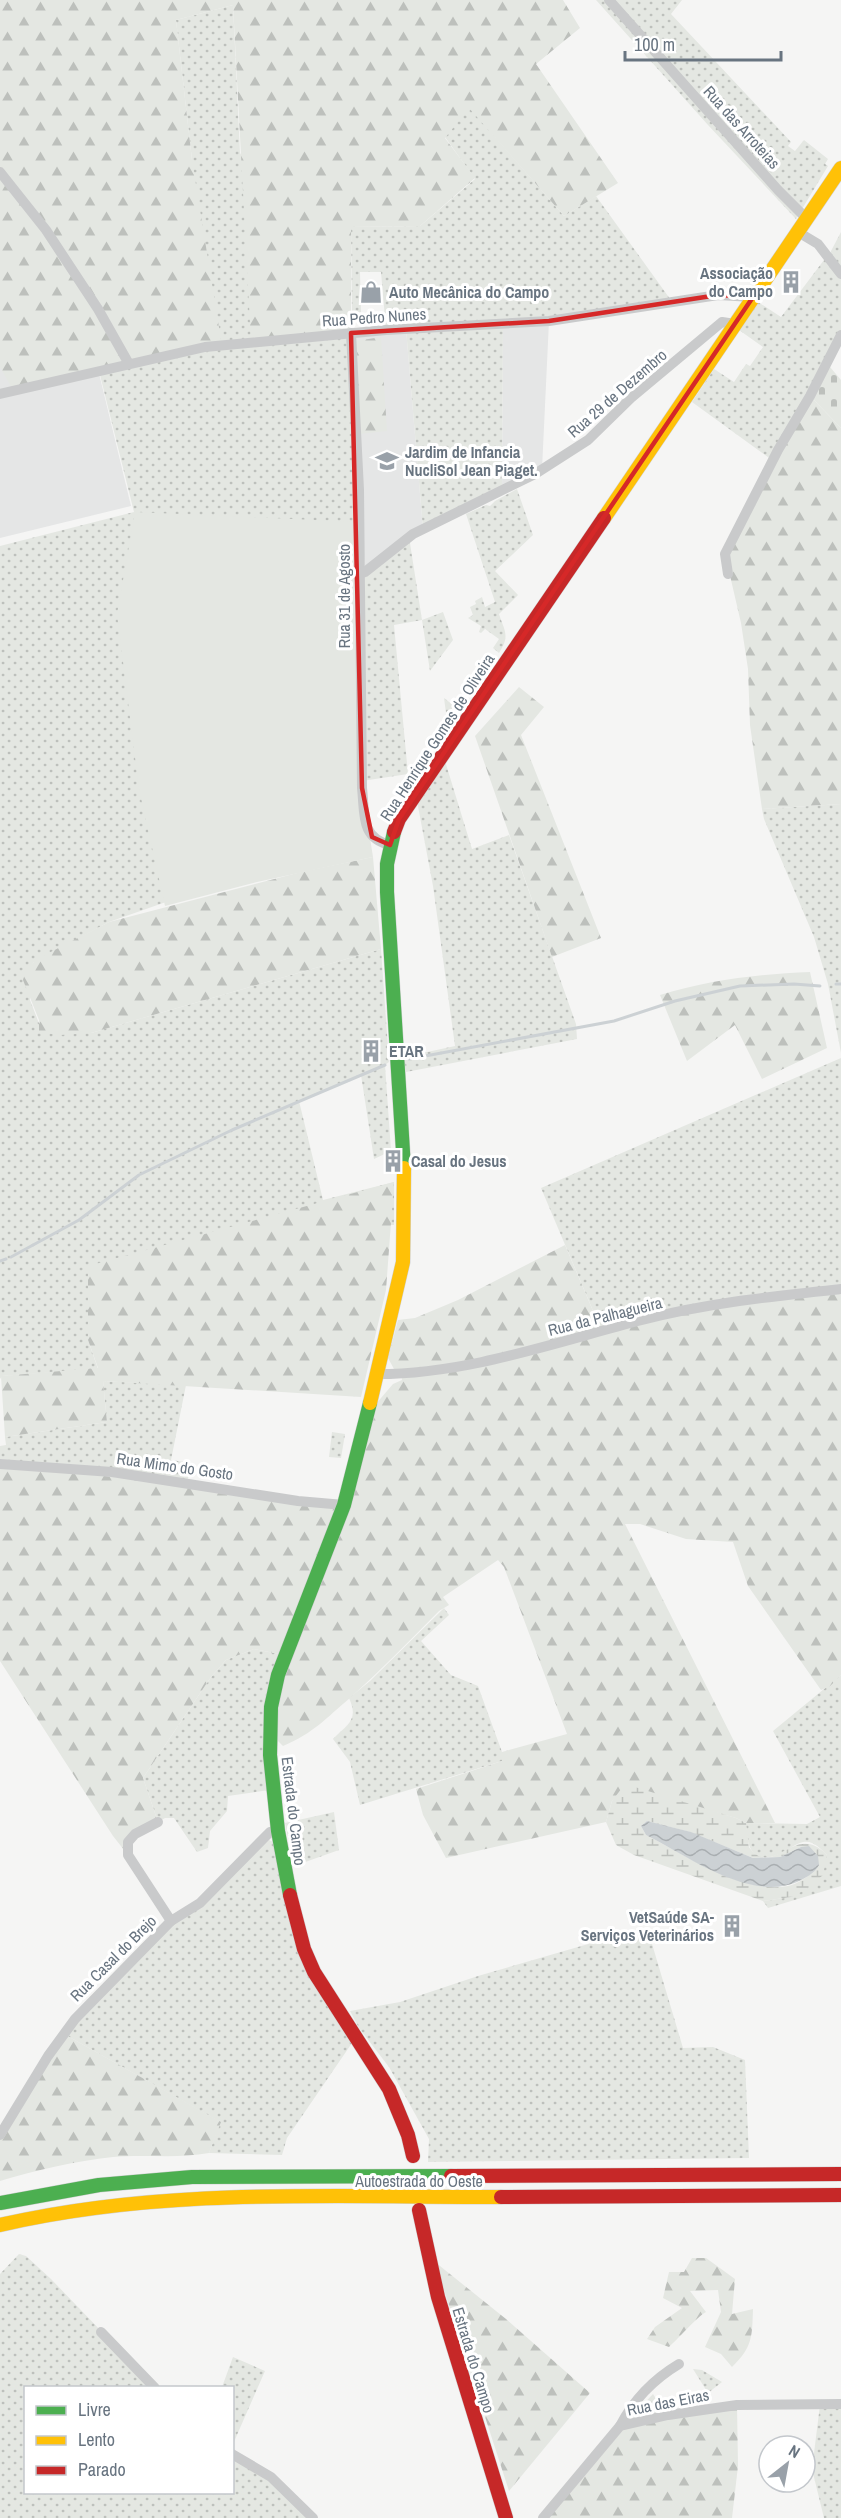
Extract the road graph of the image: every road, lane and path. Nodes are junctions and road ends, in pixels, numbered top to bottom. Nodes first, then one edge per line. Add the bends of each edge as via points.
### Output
1 (609, 0) edge
2 (841, 168) edge
3 (0, 172) edge
4 (807, 219) junction
5 (798, 232) junction
6 (841, 274) edge
7 (753, 297) junction
8 (735, 324) junction
9 (351, 333) junction
10 (841, 336) edge
11 (129, 364) junction
12 (0, 394) edge
13 (728, 573) dead end
14 (359, 574) junction
15 (390, 844) junction
16 (841, 1289) edge
17 (378, 1374) junction
18 (357, 1456) joint
19 (0, 1464) edge
20 (344, 1505) junction
21 (158, 1822) dead end
22 (278, 1831) junction
23 (171, 1921) junction
24 (0, 2135) edge
25 (413, 2156) dead end
26 (841, 2174) edge
27 (841, 2195) edge
28 (137, 2202) junction
29 (0, 2203) edge
30 (419, 2210) dead end
31 (0, 2224) edge
32 (0, 2238) edge
33 (101, 2332) dead end
34 (679, 2364) dead end
35 (153, 2386) edge
36 (841, 2404) edge
37 (620, 2426) junction
38 (234, 2455) edge
39 (313, 2518) edge
40 (506, 2518) edge
41 (543, 2518) edge

1 - 4 street, Rua das Arroteias
2 - 4 main road, Rua Henrique Gomes de Oliveira
3 - 11 street via 46,230
4 - 5 main road, Rua Henrique Gomes de Oliveira
5 - 6 street via 818,244
5 - 7 main road, Rua Henrique Gomes de Oliveira
7 - 8 main road, Rua Henrique Gomes de Oliveira
7 - 9 street, Rua Pedro Nunes via 718,295 549,321
8 - 14 street, Rua 29 de Dezembro via 722,322 631,398 588,440 535,474 413,534
8 - 15 main road, Rua Henrique Gomes de Oliveira via 399,819
9 - 11 street, Rua Pedro Nunes via 205,348
9 - 14 street, Rua 31 de Agosto
10 - 13 street via 725,554
11 - 12 street, Rua Pedro Nunes
14 - 15 street, Rua 31 de Agosto via 366,827 379,842
15 - 17 main road, Rua Henrique Gomes de Oliveira via 387,883 405,1221 403,1262
16 - 17 street, Rua da Palhagueira via 766,1297 643,1319 477,1362
17 - 18 main road, Rua Henrique Gomes de Oliveira
18 - 20 main road, Estrada do Campo
19 - 20 street, Rua Mimo do Gosto via 112,1472
20 - 22 main road, Estrada do Campo via 283,1657 274,1692 270,1755
21 - 23 street via 135,1834 128,1842 128,1855
22 - 23 street, Rua Casal do Brejo via 270,1832 196,1906
22 - 25 main road, Estrada do Campo via 292,1908 308,1961 383,2078 401,2116
23 - 24 street, Rua Casal do Brejo via 75,2019
26 - 29 main road, Autoestrada do Oeste via 213,2176 99,2186
27 - 28 main road, Autoestrada do Oeste via 226,2197
28 - 31 main road, Autoestrada do Oeste
28 - 32 main road via 110,2213
30 - 40 main road, Estrada do Campo via 438,2297
33 - 35 street
34 - 37 street via 647,2390
36 - 37 street, Rua das Eiras via 737,2405
37 - 41 street, Rua das Eiras
38 - 39 street via 271,2477

